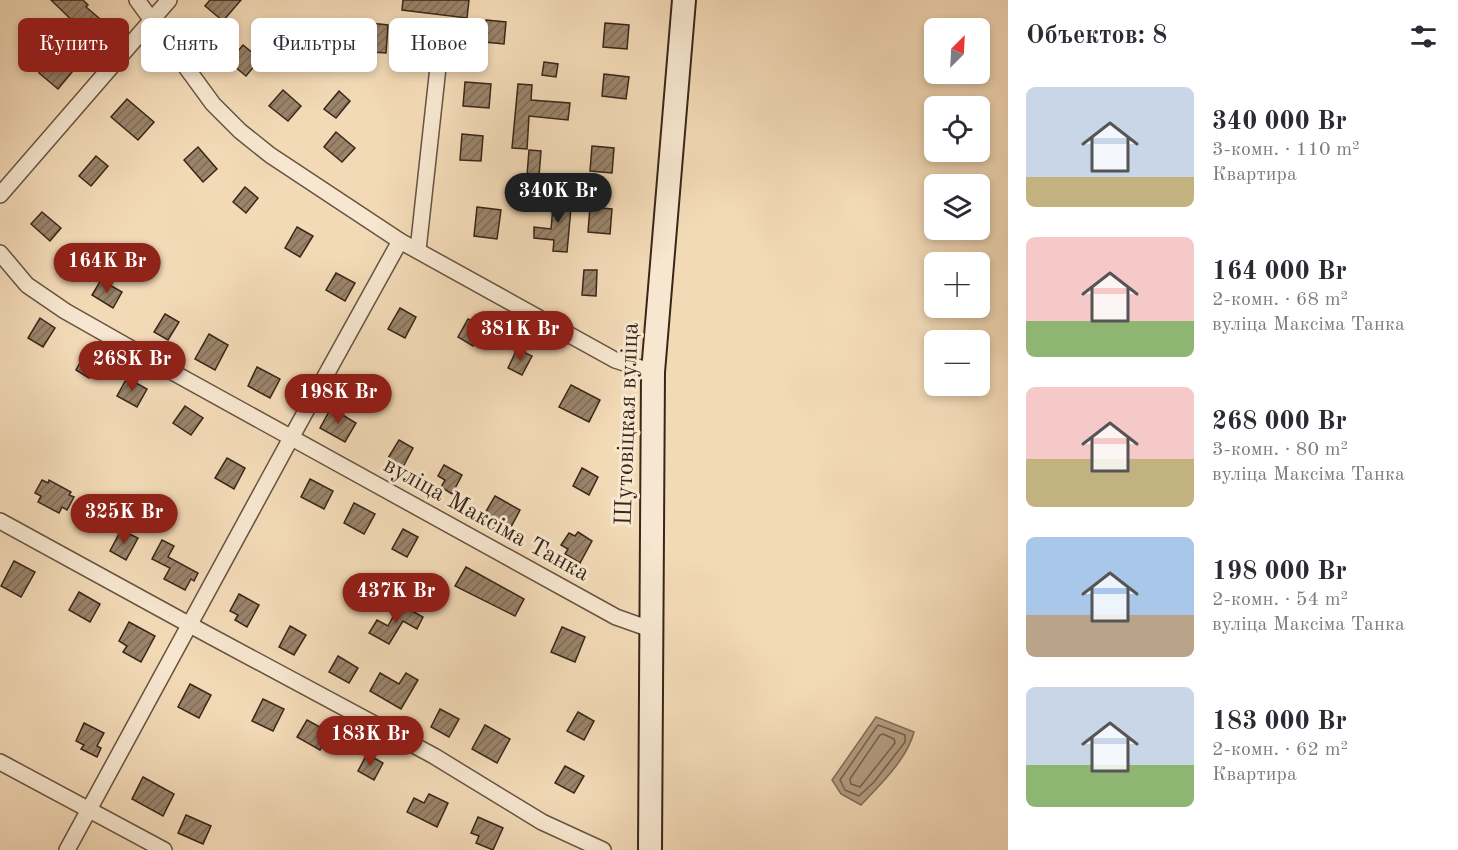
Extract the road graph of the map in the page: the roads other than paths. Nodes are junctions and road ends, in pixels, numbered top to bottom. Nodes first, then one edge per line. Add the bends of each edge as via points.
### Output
1 (137, 0) edge
2 (169, 0) edge
3 (684, 0) edge
4 (149, 18) edge
5 (154, 18) edge
6 (141, 33) edge
7 (189, 72) edge
8 (437, 72) edge
9 (0, 195) edge
10 (400, 241) junction
11 (418, 250) junction
12 (0, 253) edge
13 (653, 372) junction
14 (291, 438) junction
15 (0, 520) edge
16 (190, 625) junction
17 (650, 629) junction
18 (0, 762) edge
19 (88, 810) junction
20 (67, 850) edge
21 (165, 850) edge
22 (603, 850) edge
23 (650, 850) edge

1 - 4 street
2 - 5 street
3 - 13 main road, Шутовіцкая вуліца
6 - 9 street
7 - 10 street via 240,131
8 - 11 street
10 - 11 street
10 - 14 street
11 - 13 street via 615,360
12 - 14 street, вуліца Максіма Танка via 27,285 65,311
13 - 17 main road, Шутовіцкая вуліца
14 - 16 street
14 - 17 street, вуліца Максіма Танка via 616,617
15 - 16 street
16 - 19 street
16 - 22 street via 434,756 542,822
17 - 23 main road, Шутовіцкая вуліца
18 - 19 street
19 - 20 street
19 - 21 street

